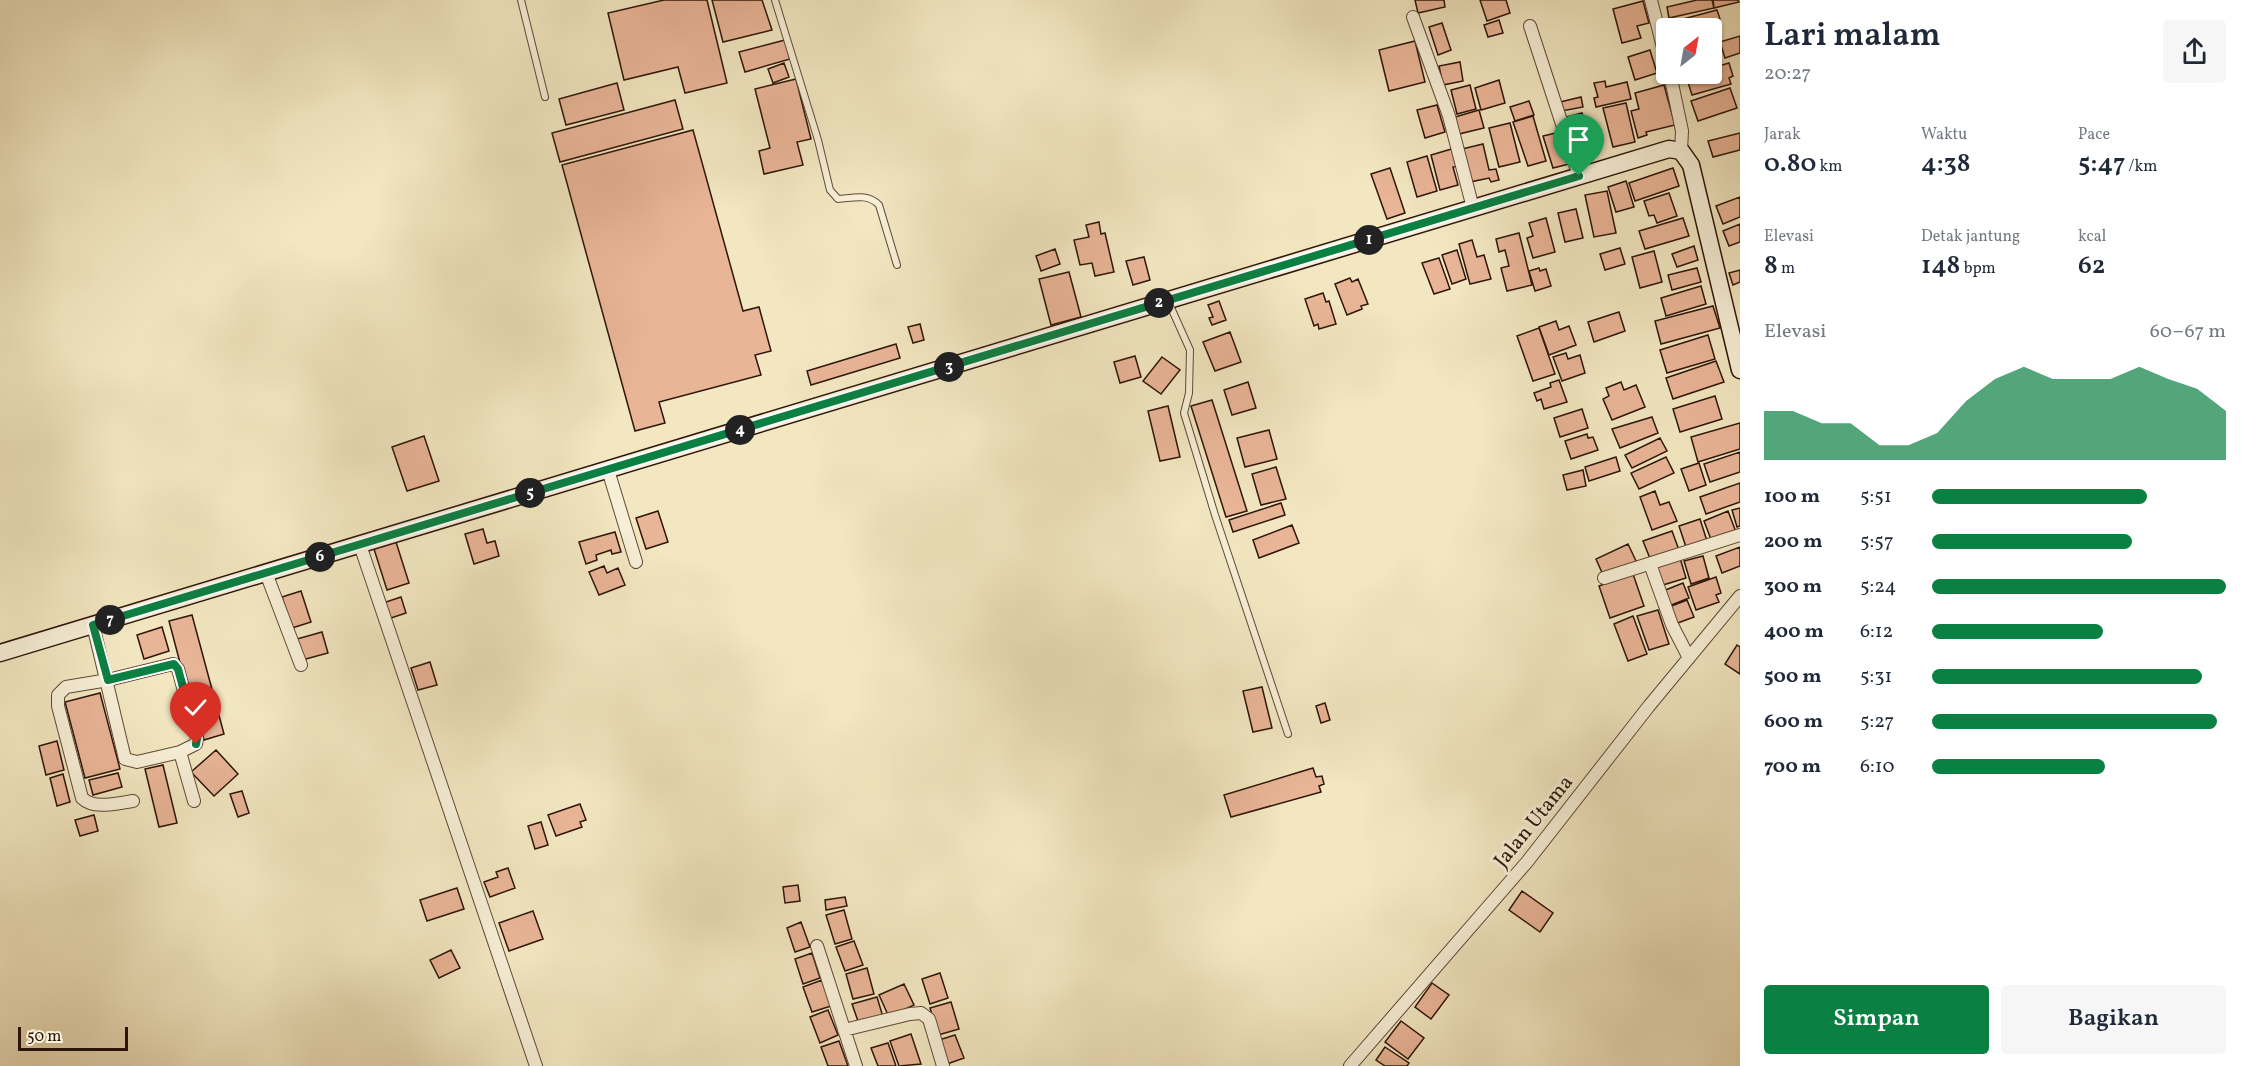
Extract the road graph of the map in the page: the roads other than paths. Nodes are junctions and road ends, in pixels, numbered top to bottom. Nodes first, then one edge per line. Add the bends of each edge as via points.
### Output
1 (521, 0) edge
2 (775, 0) edge
3 (1651, 0) edge
4 (1413, 17) dead end
5 (1656, 20) edge
6 (1530, 26) dead end
7 (1672, 84) edge
8 (545, 97) dead end
9 (1681, 151) junction
10 (1579, 176) junction
11 (1473, 208) junction
12 (897, 265) dead end
13 (1168, 300) junction
14 (1740, 370) edge
15 (608, 470) junction
16 (1740, 535) edge
17 (360, 545) junction
18 (636, 562) dead end
19 (1650, 564) junction
20 (266, 573) junction
21 (1604, 578) dead end
22 (1740, 596) edge
23 (93, 625) junction
24 (0, 653) edge
25 (1689, 658) junction
26 (302, 664) dead end
27 (108, 680) junction
28 (1288, 734) dead end
29 (180, 752) junction
30 (133, 801) dead end
31 (194, 801) dead end
32 (818, 946) dead end
33 (844, 1030) junction
34 (536, 1066) edge
35 (856, 1066) edge
36 (943, 1066) edge
37 (1350, 1066) edge

1 - 8 lane
2 - 12 lane via 830,190 838,199 874,199
3 - 5 street
4 - 11 street via 1449,116
6 - 10 street
7 - 9 street via 1682,131
9 - 10 street via 1669,149
9 - 14 street via 1691,165
10 - 11 street
11 - 13 street
13 - 15 street
13 - 28 lane via 1190,350 1189,393 1184,413
15 - 17 street
15 - 18 street
16 - 19 street
17 - 20 street
17 - 34 street
19 - 21 street
19 - 25 street via 1672,625
20 - 23 street
20 - 26 street
22 - 25 street, Jalan Utama
23 - 24 street
23 - 27 street
25 - 37 street, Jalan Utama via 1527,862
27 - 29 street via 125,759 137,762
27 - 29 street via 174,664 197,738 196,744
27 - 30 street via 66,687 58,695 58,706 82,798 96,805
29 - 31 street
32 - 33 street
33 - 35 street
33 - 36 street via 921,1013 928,1019

